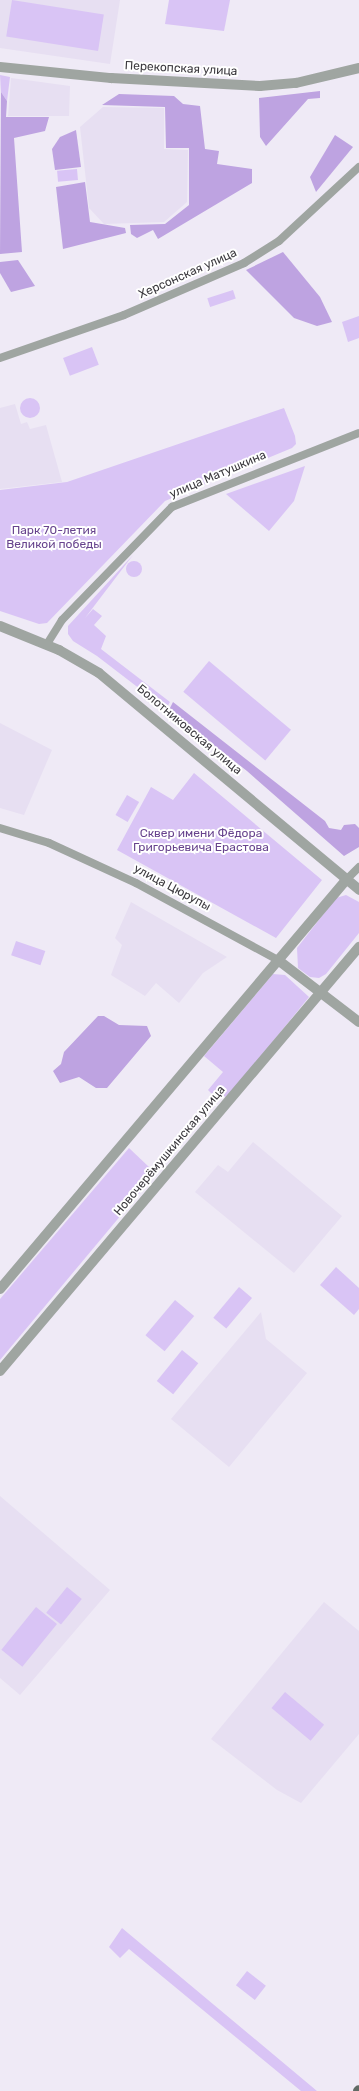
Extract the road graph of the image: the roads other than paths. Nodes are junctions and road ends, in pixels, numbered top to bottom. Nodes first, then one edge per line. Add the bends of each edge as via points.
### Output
1 (0, 67) edge
2 (359, 68) edge
3 (359, 167) edge
4 (0, 358) edge
5 (359, 433) edge
6 (0, 626) edge
7 (46, 644) junction
8 (0, 828) edge
9 (359, 866) edge
10 (347, 879) junction
11 (359, 890) edge
12 (359, 947) edge
13 (278, 960) junction
14 (322, 991) junction
15 (359, 1022) edge
16 (0, 1289) edge
17 (0, 1371) edge

1 - 2 street, Перекопская улица via 111,78 260,86 296,83
3 - 4 street, Херсонская улица via 279,241 244,263 124,315
5 - 7 street, улица Матушкина via 172,507 62,620
6 - 7 street, Болотниковская улица
7 - 10 street, Болотниковская улица via 112,683
8 - 13 street, улица Цюрупы via 49,843 103,868
9 - 10 street
10 - 11 street, Болотниковская улица
10 - 13 street
12 - 14 street, Новочерёмушкинская улица
13 - 14 street, улица Цюрупы
13 - 16 street
14 - 15 street, улица Цюрупы
14 - 17 street, Новочерёмушкинская улица

